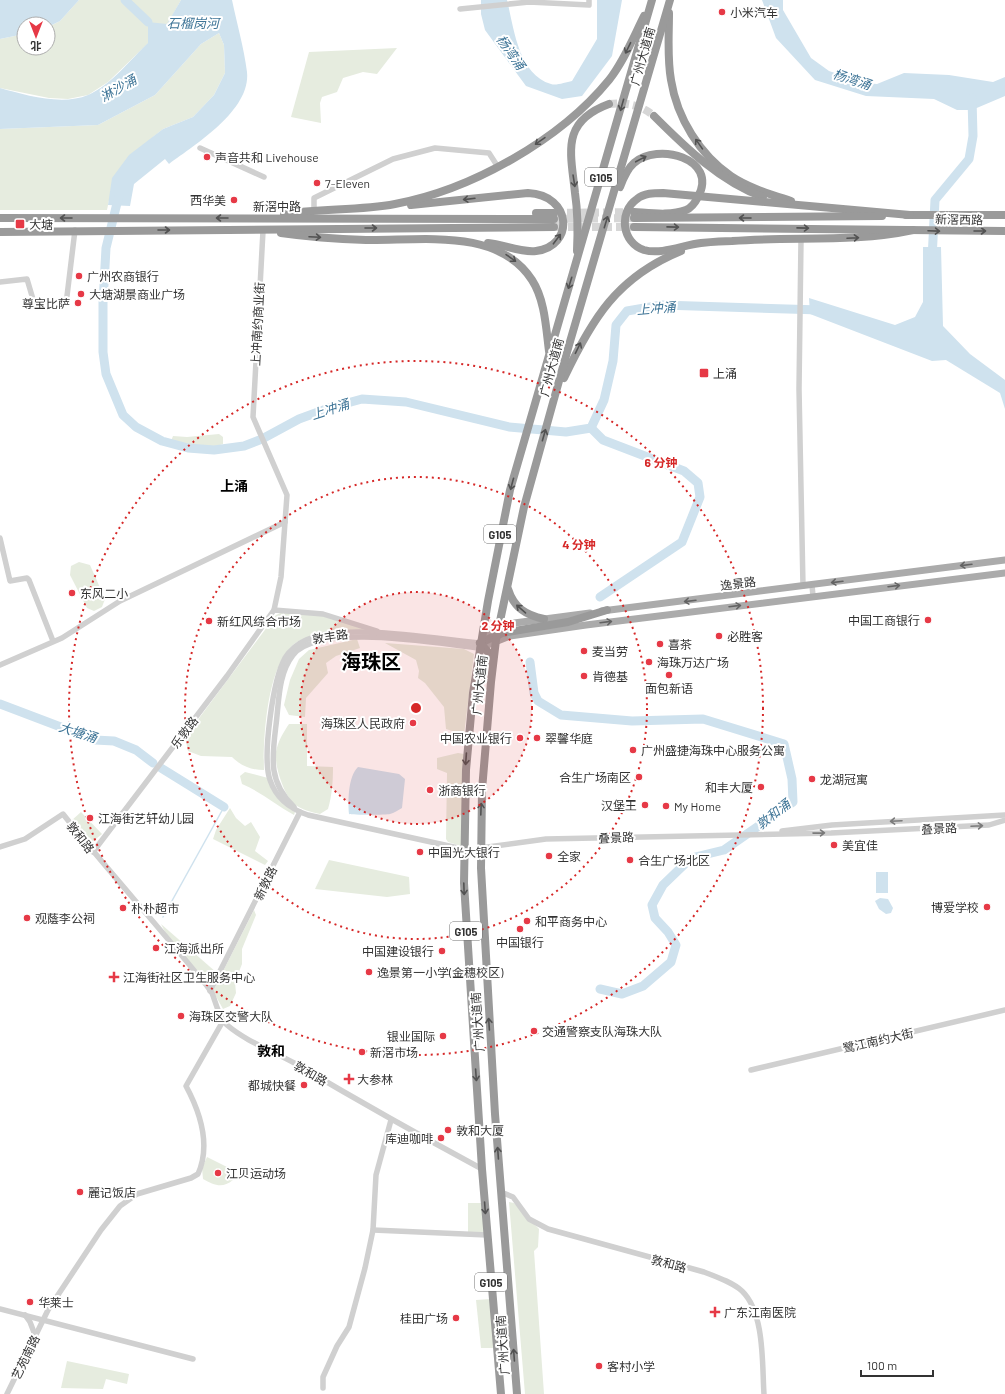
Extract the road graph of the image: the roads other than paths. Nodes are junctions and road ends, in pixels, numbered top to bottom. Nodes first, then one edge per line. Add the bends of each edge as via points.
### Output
1 (652, 0) edge
2 (529, 1) edge
3 (554, 1) edge
4 (669, 1) edge
5 (589, 2) edge
6 (460, 9) dead end
7 (609, 104) tunnel mouth
8 (654, 116) tunnel mouth
9 (200, 148) dead end
10 (498, 167) junction
11 (264, 177) dead end
12 (612, 202) junction
13 (817, 206) junction
14 (357, 209) junction
15 (314, 211) junction
16 (910, 215) junction
17 (1005, 215) edge
18 (0, 218) edge
19 (261, 218) junction
20 (634, 219) junction
21 (248, 229) junction
22 (75, 230) junction
23 (913, 230) junction
24 (263, 231) junction
25 (1005, 231) edge
26 (0, 232) edge
27 (453, 240) junction
28 (801, 240) junction
29 (716, 242) junction
30 (576, 265) junction
31 (0, 282) edge
32 (67, 296) dead end
33 (35, 306) dead end
34 (549, 354) junction
35 (556, 395) junction
36 (285, 522) junction
37 (0, 538) edge
38 (1005, 560) edge
39 (1005, 573) edge
40 (812, 585) junction
41 (803, 586) junction
42 (507, 587) junction
43 (813, 596) junction
44 (274, 610) junction
45 (607, 610) junction
46 (546, 622) junction
47 (484, 623) junction
48 (499, 626) junction
49 (389, 634) junction
50 (493, 637) junction
51 (53, 642) junction
52 (481, 645) junction
53 (0, 665) edge
54 (492, 667) junction
55 (472, 693) junction
56 (489, 695) junction
57 (300, 812) junction
58 (1005, 815) edge
59 (1005, 820) edge
60 (752, 835) junction
61 (0, 847) edge
62 (480, 848) junction
63 (463, 849) junction
64 (93, 852) junction
65 (210, 991) junction
66 (1005, 1010) edge
67 (223, 1021) junction
68 (751, 1070) dead end
69 (391, 1120) junction
70 (482, 1169) junction
71 (501, 1192) junction
72 (373, 1230) junction
73 (487, 1235) junction
74 (0, 1309) edge
75 (25, 1315) junction
76 (43, 1319) junction
77 (35, 1335) junction
78 (193, 1359) dead end
79 (324, 1388) dead end
80 (7, 1394) edge
81 (501, 1394) edge
82 (517, 1394) edge
83 (764, 1394) edge

1 -> 10 highway via 619,66 598,92 544,137
1 -> 30 highway, 广州大道南 / G105
2 - 3 street
2 - 6 street
3 - 5 street
4 - 12 highway, 广州大道南 / G105
13 -> 4 highway via 766,193 747,185 727,172 702,149 684,121 673,91 669,67
7 -> 30 highway via 584,119 576,129 571,143 570,155 578,224
8 - 13 highway via 735,186 765,198
9 - 11 street
10 - 14 highway via 467,183 432,195
10 - 15 street via 489,153 435,148 393,159 314,198
12 -> 20 highway via 633,164 645,156 680,156 695,165 701,175 702,188 691,207
35 -> 12 highway, 广州大道南 / G105
13 - 16 highway
13 - 29 highway via 652,193 636,199 625,214 629,238 640,248 656,251
14 - 15 highway
27 -> 14 highway via 541,250 557,240 562,230 562,216 559,206 549,197 528,193
15 - 19 highway
16 - 17 highway, 新滘西路
16 -> 20 highway
19 -> 18 highway, 新滘中路
21 -> 19 highway, 新滘中路 via 554,220
20 -> 23 highway
22 -> 21 highway, 新滘中路
21 - 24 highway
22 - 26 highway, 新滘中路
22 - 32 street
23 -> 25 highway, 新滘西路
28 -> 23 highway via 885,236
24 -> 27 highway via 353,239
24 - 36 street, 上冲南约商业街 via 253,417 287,495
27 -> 34 highway via 477,243 500,251 526,272 533,281 540,299
28 - 29 highway
28 - 41 street via 799,389
35 -> 29 highway via 588,329 621,289 643,270 661,260 694,246
30 -> 34 highway, 广州大道南 / G105
31 - 33 street via 27,279
34 -> 47 highway, 广州大道南 / G105 via 504,516
42 -> 35 highway, 广州大道南 / G105 via 524,506
36 - 44 street
36 - 51 street via 120,601
37 - 51 street via 10,581 27,578 29,580
38 -> 40 main road, 逸景路
43 -> 39 main road, 逸景路
40 - 41 main road, 逸景路
40 - 43 street
41 -> 45 main road, 逸景路
46 -> 42 highway via 519,609
42 - 48 highway, 广州大道南 / G105
50 -> 43 main road, 逸景路
44 - 49 street via 323,614
44 - 64 street, 乐敦路 via 224,681
45 - 46 main road, 逸景路 via 558,617
45 - 46 highway via 577,620
46 - 48 main road, 逸景路
46 - 50 highway
47 - 50 highway
47 - 52 highway, 广州大道南 / G105
48 - 50 highway, 广州大道南 / G105
49 - 52 street, 敦丰路
49 - 57 street, 敦丰路 via 350,632 314,637 304,640 292,649 282,664 275,692 266,765 274,790 288,805
50 - 52 highway
50 - 54 highway, 广州大道南 / G105
51 - 53 street
52 - 54 highway via 489,655
52 - 55 highway, 广州大道南 / G105
52 - 57 street, 敦丰路 via 343,637 315,642 296,652 287,666 281,684 272,764 280,790
54 - 56 highway, 广州大道南 / G105
55 - 56 highway via 480,688 486,689
55 -> 63 highway, 广州大道南 / G105
62 -> 56 highway, 广州大道南 / G105
57 - 63 street, 敦丰路
57 - 65 street, 新敦路
58 -> 60 street, 叠景路 via 825,826
60 -> 59 street, 叠景路 via 981,826
60 - 62 street, 叠景路 via 546,839
61 - 64 street, 敦和路 via 25,839 63,814
71 -> 62 highway, 广州大道南 / G105 via 484,948
63 -> 70 highway, 广州大道南 / G105 via 466,937
64 - 65 street, 敦和路
65 - 67 street, 敦和路
66 - 68 street, 鹭江南约大街
67 - 69 street, 敦和路 via 242,1036 280,1055
67 - 76 street, 艺苑南路 via 186,1086 198,1109 200,1121 203,1155 198,1172 191,1178 132,1197 120,1206 105,1224
69 - 70 street, 敦和路
69 - 72 street via 376,1175
70 -> 73 highway, 广州大道南 / G105
82 -> 71 highway, 广州大道南 / G105
71 - 83 street, 敦和路 via 513,1197 529,1218 548,1229 704,1272 739,1288 751,1304 756,1320 761,1346
72 - 73 street
72 - 79 street via 366,1268 349,1327 323,1377
73 - 81 highway, 广州大道南 / G105
74 - 75 street
75 - 76 street
75 - 77 street
76 - 77 street, 艺苑南路
76 - 78 street
77 - 80 street, 艺苑南路

